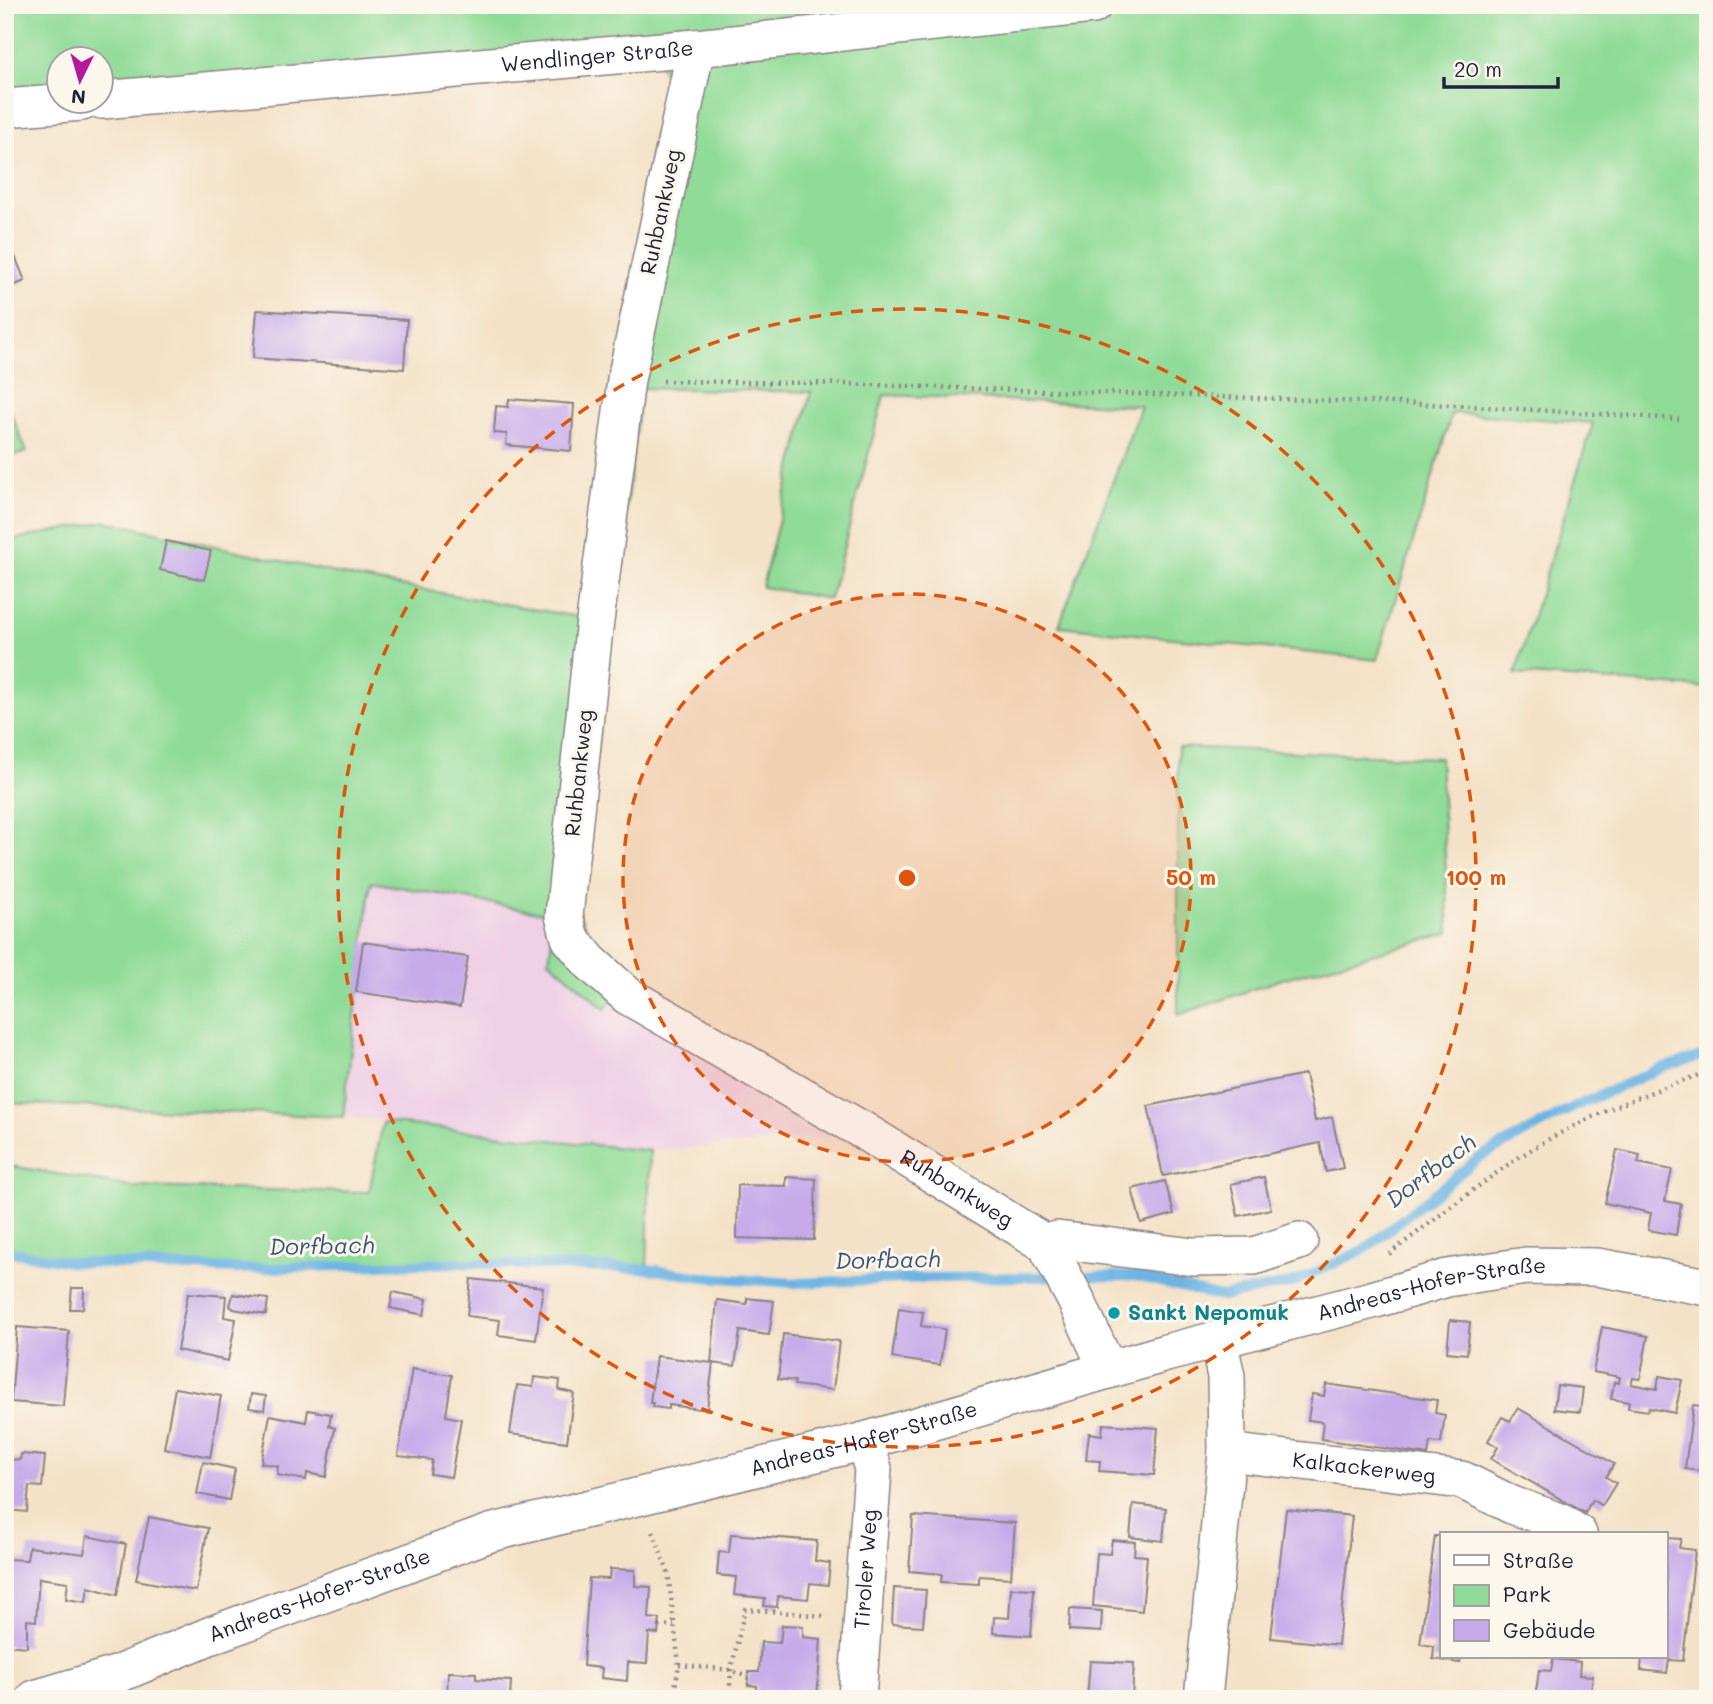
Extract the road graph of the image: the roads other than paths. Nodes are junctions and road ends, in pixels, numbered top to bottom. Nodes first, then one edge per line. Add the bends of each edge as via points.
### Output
1 (1093, 5) edge
2 (696, 48) junction
3 (116, 99) edge
4 (46, 105) edge
5 (5, 108) edge
6 (1299, 1241) dead end
7 (1049, 1249) junction
8 (1708, 1287) edge
9 (1218, 1340) junction
10 (1108, 1370) junction
11 (864, 1441) junction
12 (1227, 1452) junction
13 (1497, 1498) junction
14 (1511, 1532) edge
15 (1575, 1532) edge
16 (35, 1699) edge
17 (857, 1699) edge
18 (1203, 1699) edge

1 - 2 street, Wendlinger Straße
2 - 3 street, Wendlinger Straße
2 - 7 street, Ruhbankweg via 626,380 564,916 570,938 628,996 862,1130
4 - 5 street
6 - 7 street via 1254,1256 1193,1257 1057,1240
7 - 10 street
8 - 9 street, Andreas-Hofer-Straße via 1597,1267 1526,1266 1447,1278
9 - 10 street, Andreas-Hofer-Straße
9 - 12 street via 1226,1376
10 - 11 street, Andreas-Hofer-Straße
11 - 16 street, Andreas-Hofer-Straße via 490,1533 214,1634 116,1675
11 - 17 street, Tiroler Weg via 873,1469
12 - 13 street, Kalkackerweg via 1462,1480
12 - 18 street
13 - 14 street
13 - 15 street, Kalkackerweg

